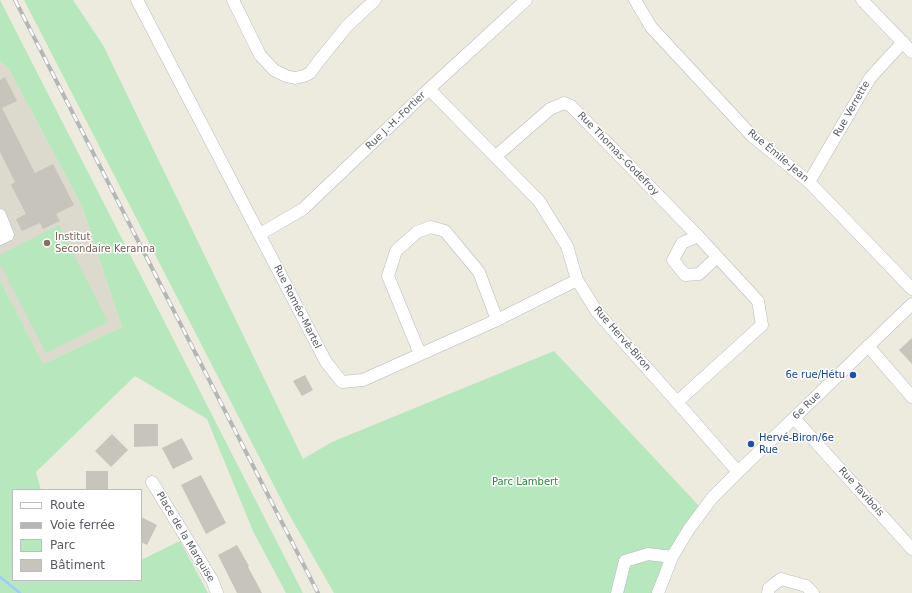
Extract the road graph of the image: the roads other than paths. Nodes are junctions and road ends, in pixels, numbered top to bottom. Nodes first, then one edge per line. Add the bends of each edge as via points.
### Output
1 (137, 0) edge
2 (233, 0) edge
3 (375, 0) edge
4 (526, 0) edge
5 (635, 0) edge
6 (862, 0) edge
7 (903, 42) junction
8 (912, 52) edge
9 (429, 89) junction
10 (496, 156) junction
11 (809, 182) junction
12 (0, 215) edge
13 (260, 234) junction
14 (698, 236) junction
15 (0, 240) edge
16 (717, 257) junction
17 (577, 280) junction
18 (912, 289) edge
19 (912, 304) edge
20 (496, 320) junction
21 (868, 346) junction
22 (420, 354) junction
23 (912, 397) edge
24 (677, 402) junction
25 (794, 418) junction
26 (738, 472) junction
27 (152, 482) dead end
28 (912, 549) edge
29 (672, 557) junction
30 (217, 593) edge
31 (617, 593) edge
32 (658, 593) edge
33 (768, 593) edge
34 (813, 593) edge

1 - 13 street, Rue Roméo-Martel
2 - 3 street via 260,56 274,70 295,78 310,73 347,26
4 - 9 street, Rue J.-H.-Fortier
5 - 11 street, Rue Émile-Jean via 651,27 752,136
6 - 7 street
7 - 8 street
7 - 11 street, Rue Verrette via 870,78
9 - 10 street, Rue Hervé-Biron
9 - 13 street, Rue J.-H.-Fortier via 303,209
10 - 14 street, Rue Thomas-Godefroy via 550,109 564,103 571,106
10 - 17 street, Rue Hervé-Biron via 539,201 567,246
11 - 18 street, Rue Émile-Jean
12 - 15 street via 8,235
13 - 22 street, Rue Roméo-Martel via 326,362 342,382 363,380
14 - 16 street, Rue Thomas-Godefroy
14 - 16 street via 682,243 673,260 685,275 699,274
16 - 24 street, Rue Thomas-Godefroy via 758,301 762,325
17 - 20 street, Rue Roméo-Martel
17 - 24 street, Rue Hervé-Biron via 597,312
19 - 21 street, 6e Rue
20 - 22 street, Rue Roméo-Martel
20 - 22 street via 479,272 445,231 431,226 417,232 396,251 388,276
21 - 23 street
21 - 25 street, 6e Rue
24 - 26 street, Rue Hervé-Biron
25 - 26 street, 6e Rue
25 - 28 street, Rue Tavibois
26 - 29 street, 6e Rue via 712,498
27 - 30 street, Place de la Marquise via 212,580
29 - 31 street via 648,554 625,561
29 - 32 street, 6e Rue
33 - 34 street via 769,588 781,579 806,586

